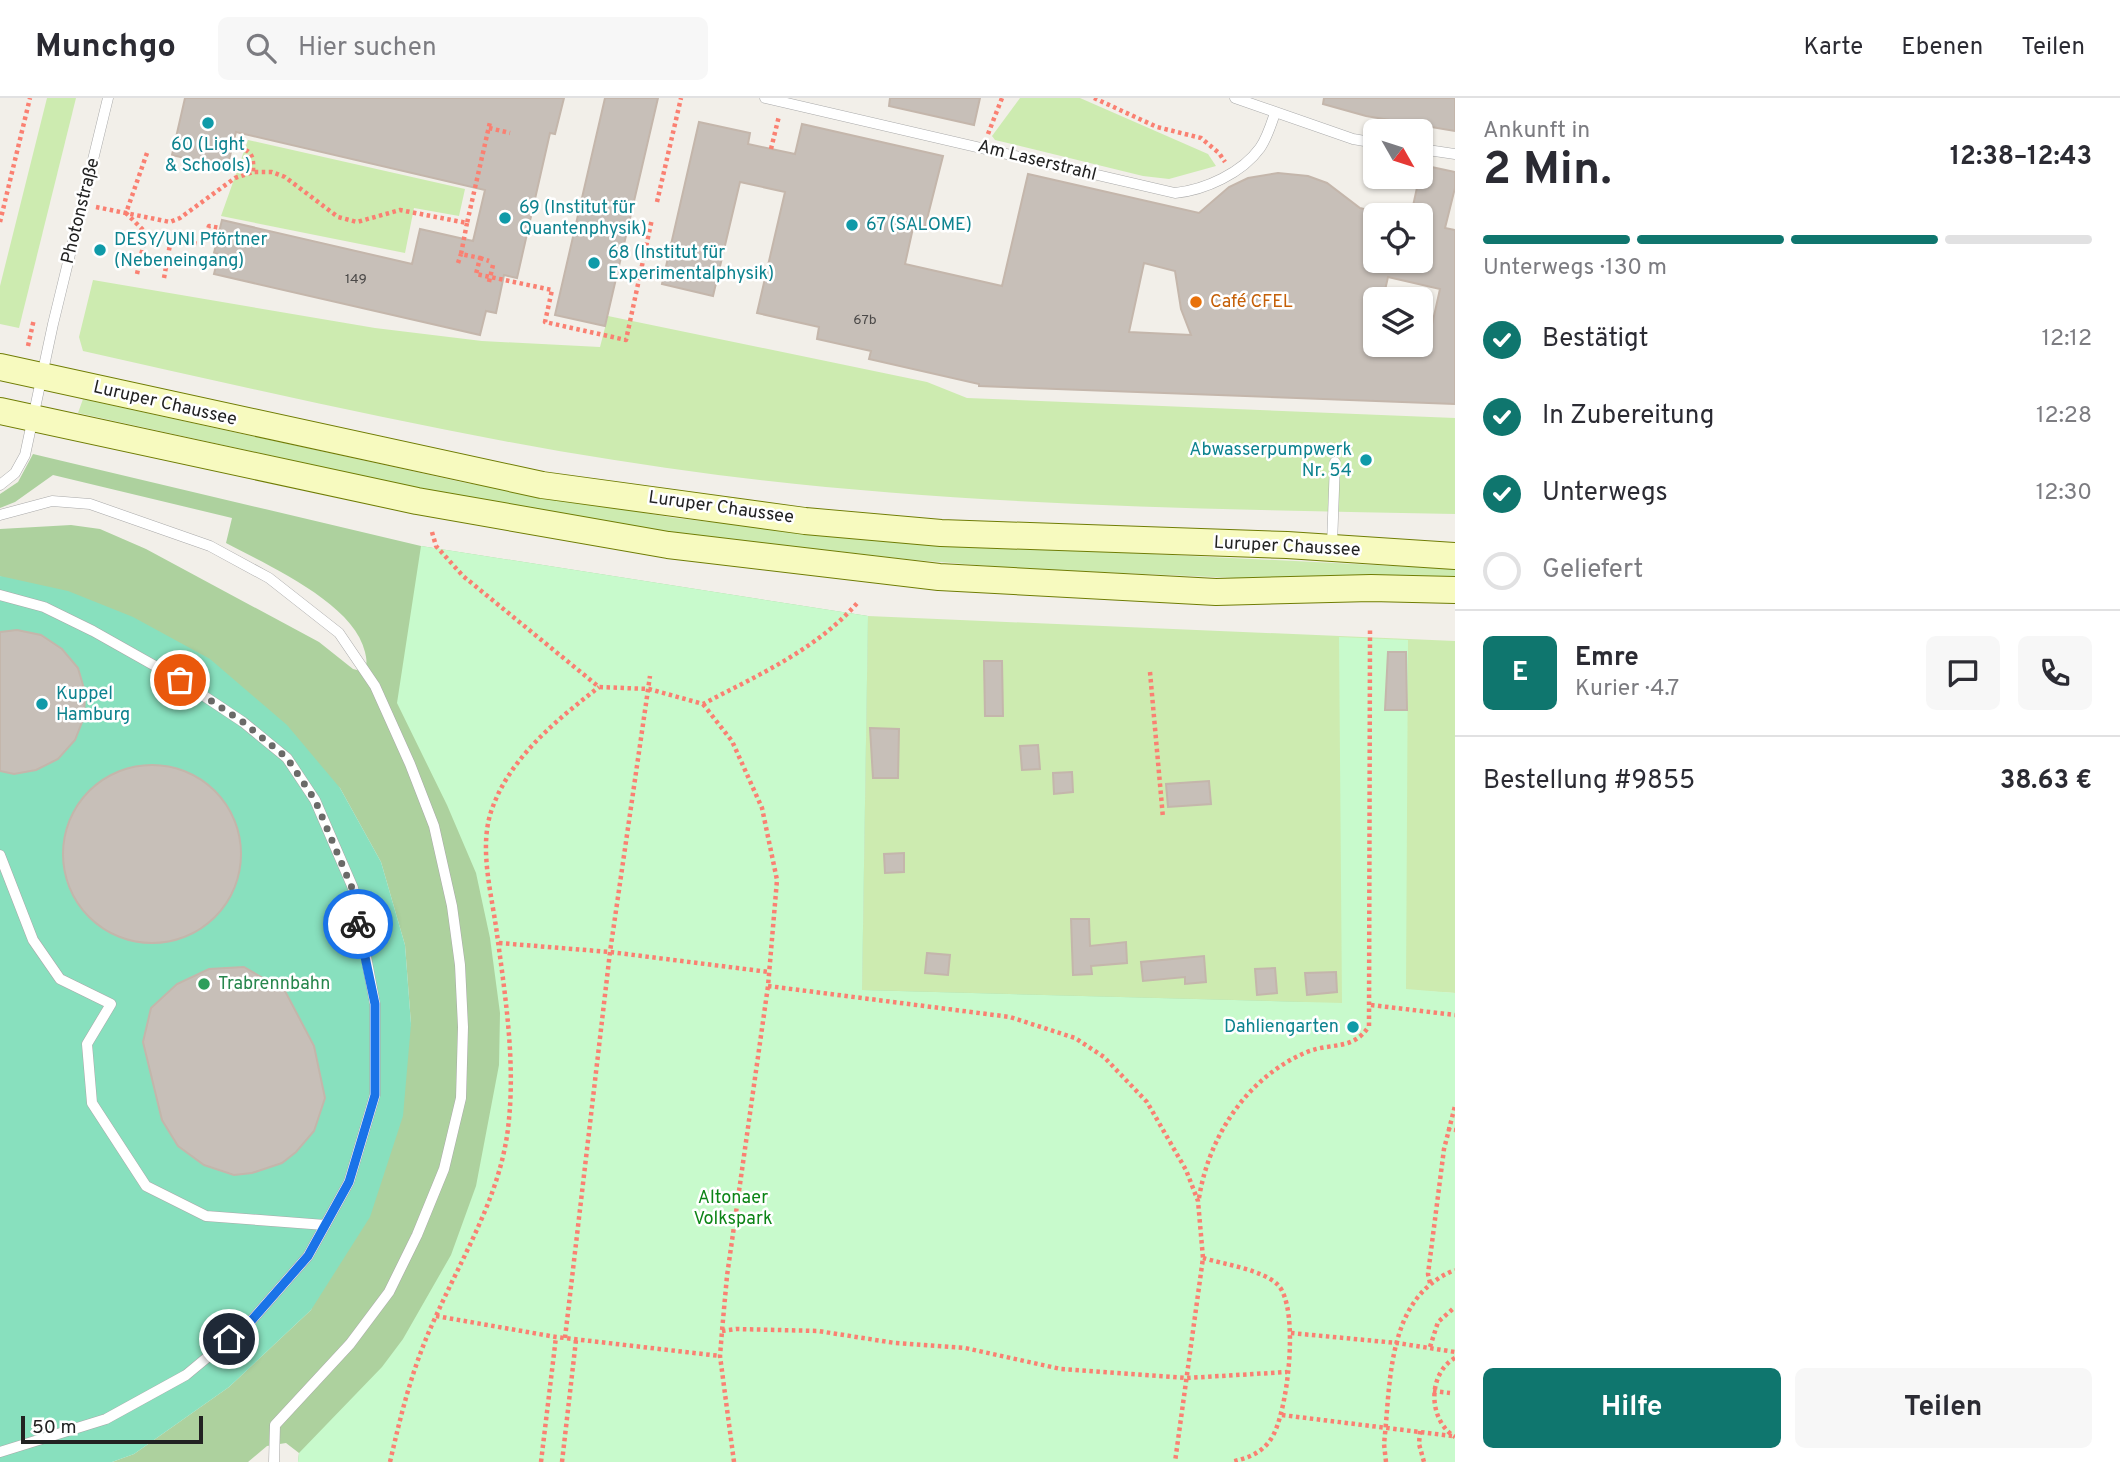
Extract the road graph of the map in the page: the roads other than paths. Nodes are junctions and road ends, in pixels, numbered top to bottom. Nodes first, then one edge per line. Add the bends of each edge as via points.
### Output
1 (108, 98) edge
2 (765, 98) edge
3 (1235, 98) edge
4 (1275, 113) junction
5 (1363, 141) edge
6 (1433, 151) edge
7 (1455, 154) edge
8 (0, 367) edge
9 (43, 377) junction
10 (0, 411) edge
11 (34, 418) junction
12 (1335, 462) dead end
13 (0, 485) edge
14 (0, 515) edge
15 (1331, 549) junction
16 (1455, 556) edge
17 (1455, 590) edge
18 (0, 595) edge
19 (0, 855) edge
20 (325, 1225) junction
21 (0, 1452) edge
22 (274, 1462) edge

1 - 9 lane, Photonstraße
2 - 4 lane, Am Laserstrahl via 1167,192 1205,187 1245,162 1262,145
3 - 4 lane
4 - 5 lane
6 - 7 lane
8 - 9 main road, Luruper Chaussee
9 - 11 lane, Photonstraße
9 - 15 main road, Luruper Chaussee via 542,485 805,521 941,533
10 - 11 main road
11 - 13 lane, Photonstraße via 21,465
11 - 17 main road via 430,503 668,545 953,578 1216,592
12 - 15 lane
14 - 22 lane via 52,500 90,504 210,546 269,578 339,633 375,686 434,826 452,906 463,1027 461,1098 444,1169 389,1292 350,1344 275,1425
15 - 16 main road, Luruper Chaussee
18 - 20 lane via 44,607 180,680 287,758 315,800 352,888 375,1004 375,1095 349,1182
19 - 20 lane via 33,940 60,979 111,1004 87,1044 92,1103 146,1186 206,1216
20 - 21 lane via 308,1256 251,1321 186,1375 106,1419

